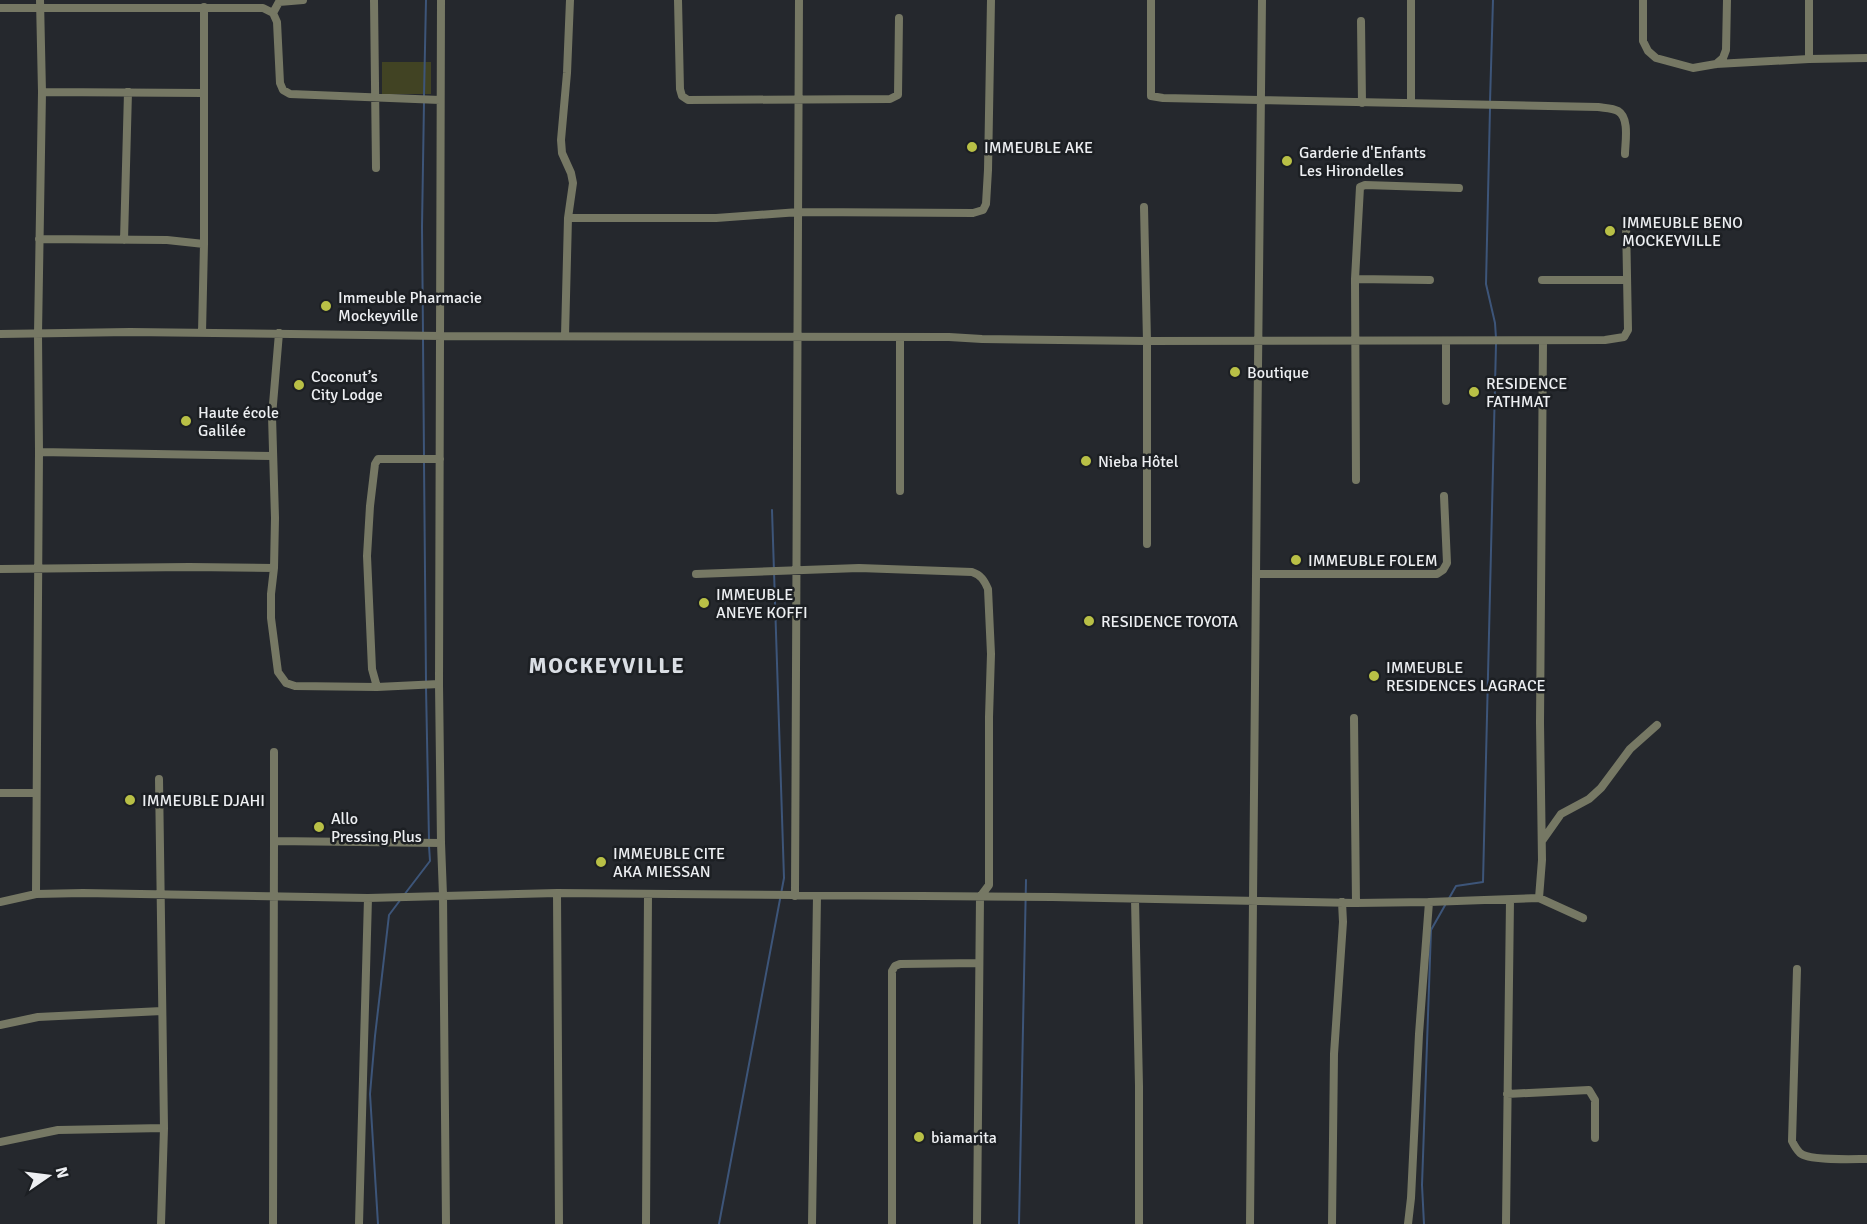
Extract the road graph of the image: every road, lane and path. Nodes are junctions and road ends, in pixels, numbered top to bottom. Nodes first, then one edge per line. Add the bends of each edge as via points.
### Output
1 (303, 0) edge
2 (374, 0) edge
3 (441, 0) edge
4 (570, 0) edge
5 (678, 0) edge
6 (799, 0) edge
7 (991, 0) edge
8 (1151, 0) edge
9 (1262, 0) edge
10 (1411, 0) edge
11 (1643, 0) edge
12 (1727, 0) edge
13 (1809, 0) edge
14 (166, 3) edge
15 (40, 4) edge
16 (0, 8) edge
17 (204, 8) junction
18 (273, 13) junction
19 (899, 18) dead end
20 (1361, 21) dead end
21 (1867, 58) edge
22 (1809, 59) junction
23 (1716, 64) junction
24 (42, 92) junction
25 (128, 92) junction
26 (203, 93) junction
27 (375, 97) junction
28 (440, 100) junction
29 (1261, 100) junction
30 (797, 101) junction
31 (1362, 103) junction
32 (1411, 103) junction
33 (1625, 154) dead end
34 (376, 168) dead end
35 (1459, 188) dead end
36 (1144, 207) dead end
37 (799, 212) junction
38 (568, 218) junction
39 (1626, 221) dead end
40 (39, 239) junction
41 (124, 240) junction
42 (204, 243) junction
43 (1355, 279) junction
44 (1430, 280) dead end
45 (1542, 280) dead end
46 (1627, 280) junction
47 (202, 333) junction
48 (279, 333) junction
49 (0, 334) edge
50 (38, 334) junction
51 (441, 336) junction
52 (565, 336) junction
53 (797, 337) junction
54 (900, 338) junction
55 (1258, 340) junction
56 (1147, 341) junction
57 (1355, 341) junction
58 (1446, 341) junction
59 (1543, 341) junction
60 (1446, 401) dead end
61 (39, 452) junction
62 (272, 456) junction
63 (440, 459) junction
64 (1356, 480) dead end
65 (900, 491) dead end
66 (1444, 496) dead end
67 (1147, 544) dead end
68 (274, 568) junction
69 (0, 569) edge
70 (37, 569) junction
71 (796, 570) junction
72 (696, 574) dead end
73 (1257, 574) junction
74 (439, 684) junction
75 (377, 687) junction
76 (1354, 717) dead end
77 (1657, 725) dead end
78 (274, 752) dead end
79 (159, 779) dead end
80 (0, 793) edge
81 (35, 793) junction
82 (274, 841) junction
83 (1542, 841) junction
84 (441, 843) junction
85 (557, 893) junction
86 (36, 894) junction
87 (648, 894) junction
88 (160, 895) junction
89 (273, 896) junction
90 (443, 896) junction
91 (795, 896) junction
92 (817, 896) junction
93 (980, 897) junction
94 (368, 898) junction
95 (1539, 898) junction
96 (1135, 899) junction
97 (1251, 900) junction
98 (1510, 900) junction
99 (0, 902) edge
100 (1342, 902) junction
101 (1356, 903) junction
102 (1430, 903) junction
103 (1584, 918) dead end
104 (979, 963) junction
105 (1797, 969) dead end
106 (162, 1011) junction
107 (0, 1025) edge
108 (1507, 1094) junction
109 (164, 1128) junction
110 (1595, 1138) dead end
111 (0, 1142) edge
112 (1867, 1159) edge
113 (161, 1224) edge
114 (273, 1224) edge
115 (359, 1224) edge
116 (446, 1224) edge
117 (559, 1224) edge
118 (646, 1224) edge
119 (812, 1224) edge
120 (892, 1224) edge
121 (977, 1224) edge
122 (1139, 1224) edge
123 (1250, 1224) edge
124 (1332, 1224) edge
125 (1408, 1224) edge
126 (1506, 1224) edge

1 - 18 street via 279,2
2 - 27 street
3 - 28 street
4 - 38 street via 561,140 573,183
5 - 30 street via 682,96 688,100
6 - 30 street
7 - 37 street via 988,170 983,210
8 - 29 street via 1151,96
9 - 29 street
10 - 32 street
11 - 23 street via 1643,41 1648,51 1656,58 1693,68
12 - 23 street via 1726,50
13 - 22 street
14 - 15 street
14 - 17 street
15 - 16 street
15 - 24 street
17 - 18 street via 263,8
17 - 26 street
18 - 27 street via 283,90 290,94
19 - 30 street via 898,95 890,99
20 - 31 street
21 - 22 street
22 - 23 street
24 - 25 street
24 - 40 street
25 - 26 street
25 - 41 street
26 - 42 street
27 - 28 street
27 - 34 street
28 - 51 street
29 - 31 street
29 - 55 street
30 - 37 street
31 - 32 street
32 - 33 street via 1598,107 1617,111 1626,126
35 - 43 street via 1360,187
36 - 56 street
37 - 38 street via 716,218
37 - 53 street
38 - 52 street
39 - 46 street
40 - 41 street
40 - 50 street
41 - 42 street
42 - 47 street
43 - 44 street
43 - 57 street
45 - 46 street
46 - 59 street via 1628,330 1624,337
47 - 48 street
47 - 50 street
48 - 51 street
48 - 62 street
49 - 50 street
50 - 61 street
51 - 52 street
51 - 63 street
52 - 53 street
53 - 54 street
53 - 71 street
54 - 56 street
54 - 65 street
55 - 56 street
55 - 57 street
55 - 73 street
56 - 67 street
57 - 58 street
57 - 64 street
58 - 59 street
58 - 60 street
59 - 83 street
61 - 62 street
61 - 70 street
62 - 68 street
63 - 74 street
63 - 75 street via 378,459 375,464 367,556 372,669
66 - 73 street via 1447,563 1437,574
68 - 70 street
68 - 75 street via 271,618 281,678 295,686
69 - 70 street
70 - 81 street
71 - 72 street
71 - 91 street
71 - 93 street via 972,572 984,580 988,589 992,654 989,885
73 - 97 street
74 - 75 street
74 - 84 street
76 - 101 street
77 - 83 street via 1630,749 1601,788 1561,814
78 - 82 street
79 - 88 street
80 - 81 street
81 - 86 street
82 - 84 street
82 - 89 street
83 - 95 street
84 - 90 street
85 - 87 street
85 - 90 street
85 - 117 street
86 - 88 street
86 - 99 street
87 - 91 street
87 - 118 street
88 - 89 street
88 - 106 street
89 - 94 street
89 - 114 street
90 - 94 street
90 - 116 street
91 - 92 street
92 - 93 street
92 - 119 street
93 - 96 street
93 - 104 street
94 - 115 street
95 - 98 street
95 - 103 street
96 - 97 street
96 - 122 street
97 - 100 street
97 - 123 street
98 - 102 street
98 - 108 street
100 - 101 street
100 - 124 street via 1334,1054
101 - 102 street
102 - 125 street
104 - 120 street via 900,964 892,971
104 - 121 street
105 - 112 street via 1792,1141 1805,1156
106 - 107 street via 38,1017
106 - 109 street
108 - 110 street via 1589,1090 1595,1100
108 - 126 street
109 - 111 street via 58,1130
109 - 113 street

